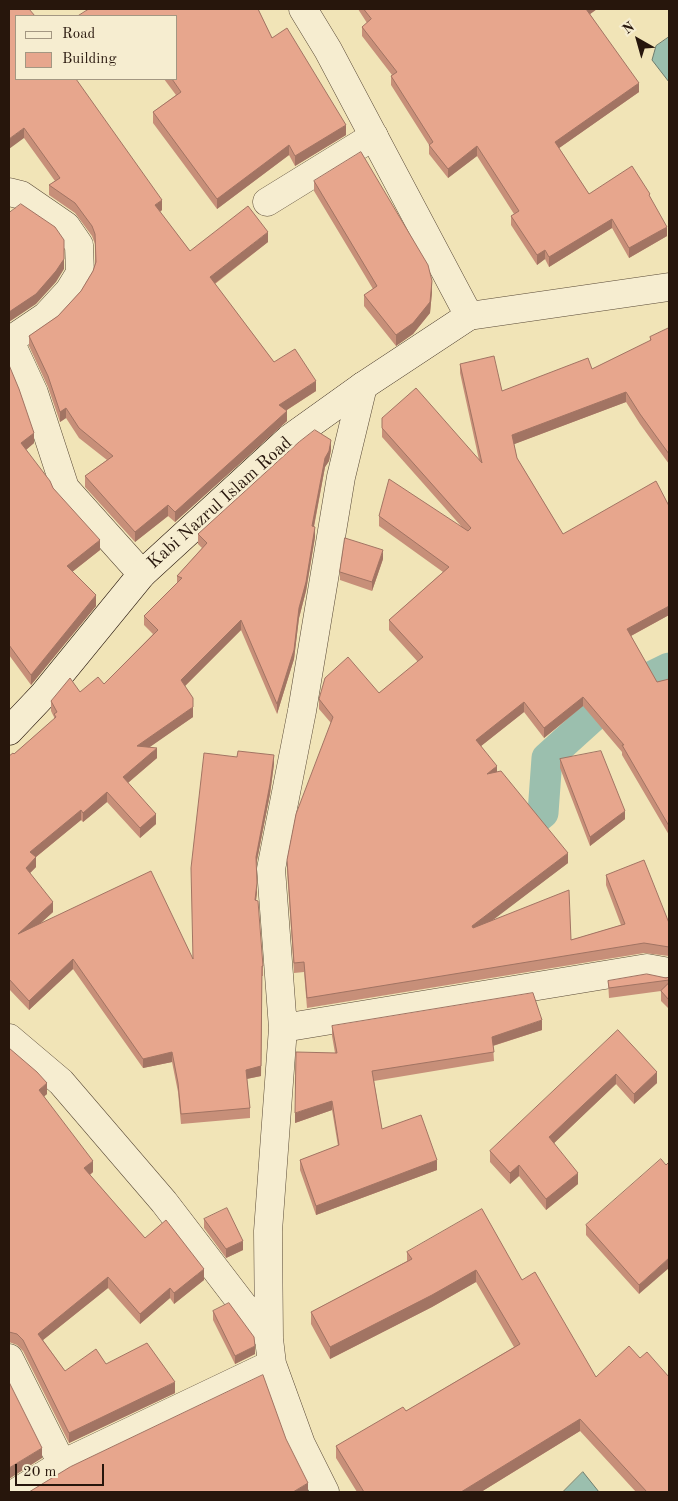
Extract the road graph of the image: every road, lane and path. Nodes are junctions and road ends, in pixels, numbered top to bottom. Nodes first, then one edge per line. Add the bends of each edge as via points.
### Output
1 (303, 9) edge
2 (374, 136) junction
3 (9, 192) edge
4 (267, 202) dead end
5 (669, 287) edge
6 (470, 316) junction
7 (9, 340) edge
8 (362, 386) junction
9 (142, 574) junction
10 (9, 731) edge
11 (669, 972) edge
12 (283, 1028) junction
13 (9, 1038) edge
14 (271, 1352) junction
15 (9, 1358) edge
16 (62, 1464) junction
17 (17, 1492) edge
18 (324, 1492) edge

1 - 2 street
2 - 4 street
2 - 6 street
3 - 7 street via 21,196 66,226 79,244 80,273 69,291 46,316
5 - 6 street
6 - 8 street, Kabi Nazrul Islam Road
7 - 9 street via 34,393 65,488
8 - 9 street, Kabi Nazrul Islam Road via 289,439
8 - 12 street via 341,477 302,711 271,869
9 - 10 street, Kabi Nazrul Islam Road via 44,694
11 - 12 street via 647,968
12 - 14 street via 268,1232
13 - 14 street via 61,1082 164,1202
14 - 16 street
14 - 18 street via 301,1444
15 - 16 street
16 - 17 street

